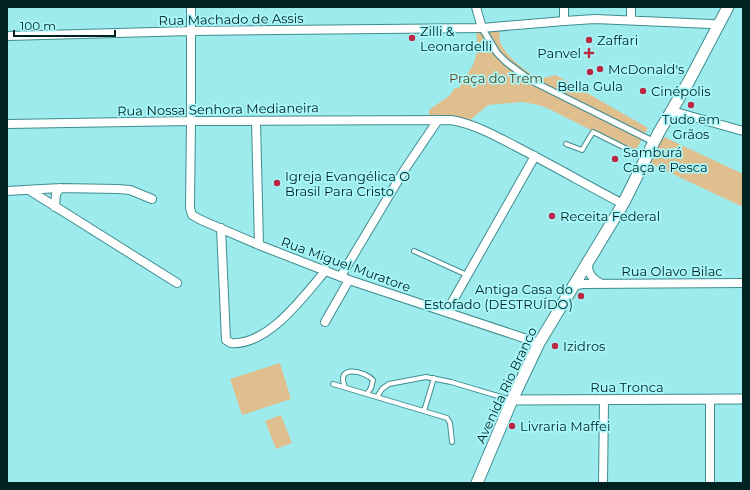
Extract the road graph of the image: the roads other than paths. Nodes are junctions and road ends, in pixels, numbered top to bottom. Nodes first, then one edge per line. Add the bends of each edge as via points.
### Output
1 (191, 7) edge
2 (476, 7) edge
3 (564, 7) edge
4 (631, 7) edge
5 (728, 7) edge
6 (631, 20) junction
7 (564, 21) junction
8 (718, 25) junction
9 (482, 28) junction
10 (191, 31) junction
11 (7, 36) edge
12 (672, 111) junction
13 (434, 120) junction
14 (191, 121) junction
15 (256, 121) junction
16 (7, 124) edge
17 (743, 131) edge
18 (654, 142) junction
19 (566, 144) dead end
20 (535, 156) junction
21 (646, 158) junction
22 (60, 188) junction
23 (29, 190) junction
24 (7, 191) edge
25 (152, 199) dead end
26 (623, 204) junction
27 (55, 207) junction
28 (221, 228) junction
29 (259, 245) junction
30 (414, 251) dead end
31 (588, 261) junction
32 (326, 270) junction
33 (468, 275) junction
34 (345, 278) junction
35 (177, 283) dead end
36 (600, 283) junction
37 (743, 283) edge
38 (572, 286) junction
39 (447, 312) junction
40 (325, 322) dead end
41 (539, 343) junction
42 (434, 378) junction
43 (333, 384) dead end
44 (345, 387) junction
45 (367, 394) junction
46 (377, 397) junction
47 (710, 399) junction
48 (743, 399) edge
49 (512, 400) junction
50 (604, 400) junction
51 (424, 411) junction
52 (452, 442) dead end
53 (477, 483) edge
54 (603, 483) edge
55 (710, 483) edge

1 - 10 street
2 - 9 street
3 - 7 street
4 - 6 street
5 - 8 main road, Avenida Rio Branco
6 - 7 street, Rua Machado de Assis
6 - 8 street, Rua Machado de Assis
7 - 9 street, Rua Machado de Assis
8 - 12 main road, Avenida Rio Branco
9 - 10 street, Rua Machado de Assis
9 - 18 street via 502,57 530,80
10 - 11 street, Rua Machado de Assis
10 - 14 street
12 - 17 street
12 - 18 main road, Avenida Rio Branco
13 - 15 street, Rua Nossa Senhora Medianeira
13 - 20 street, Rua Nossa Senhora Medianeira via 451,120 472,125
13 - 34 street
14 - 15 street, Rua Nossa Senhora Medianeira
14 - 16 street, Rua Nossa Senhora Medianeira
14 - 28 street, Rua Miguel Muratore via 190,208 192,215
15 - 29 street
18 - 21 main road, Avenida Rio Branco
19 - 21 lane via 583,149 593,132
20 - 26 street, Rua Nossa Senhora Medianeira
20 - 33 street
21 - 26 main road, Avenida Rio Branco
22 - 23 street
22 - 25 street via 130,190
22 - 27 street via 56,194
23 - 24 street
23 - 27 street
26 - 31 main road, Avenida Rio Branco
27 - 35 street
28 - 29 street, Rua Miguel Muratore
28 - 32 street via 226,340 232,343 250,342 266,333 298,304
29 - 32 street, Rua Miguel Muratore
30 - 33 lane
31 - 36 street via 590,275
31 - 38 main road, Avenida Rio Branco
32 - 34 street, Rua Miguel Muratore
33 - 39 street
34 - 39 street, Rua Miguel Muratore
34 - 40 street
36 - 37 street, Rua Olavo Bilac
36 - 38 street, Rua Olavo Bilac
38 - 41 main road, Avenida Rio Branco
39 - 41 street, Rua Miguel Muratore
41 - 49 main road, Avenida Rio Branco
42 - 46 lane via 426,377 389,384
42 - 49 lane
42 - 51 lane
43 - 44 lane
44 - 45 lane
44 - 45 lane via 342,381 344,374 362,374 373,380
45 - 46 lane
46 - 51 lane
47 - 48 street, Rua Tronca
47 - 50 street, Rua Tronca
47 - 55 street
49 - 50 street, Rua Tronca
49 - 53 main road, Avenida Rio Branco
50 - 54 street
51 - 52 lane via 447,418

